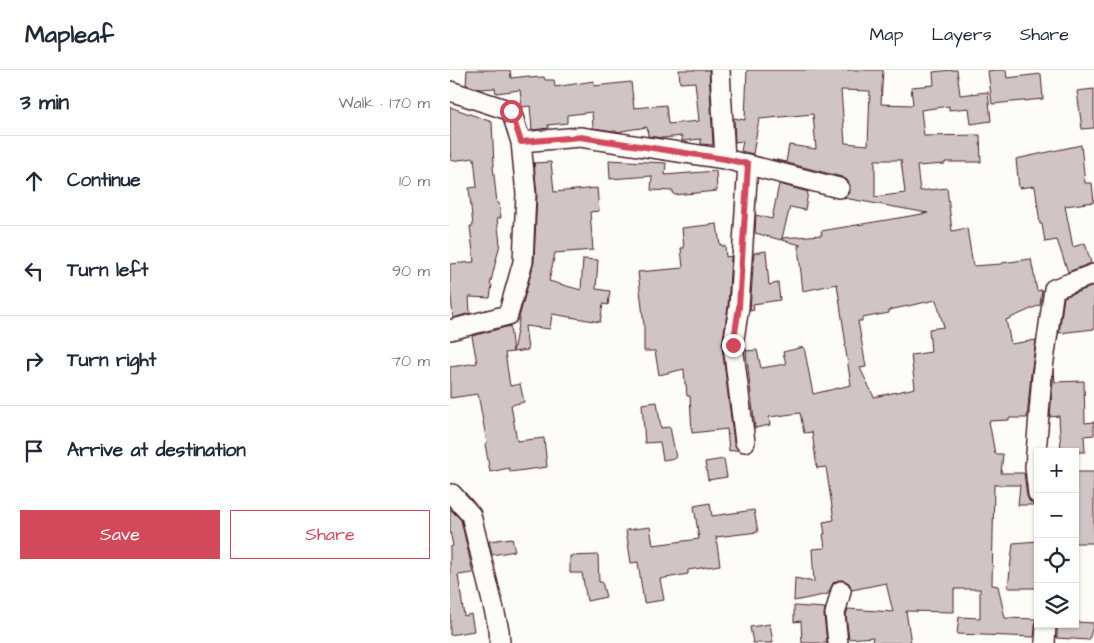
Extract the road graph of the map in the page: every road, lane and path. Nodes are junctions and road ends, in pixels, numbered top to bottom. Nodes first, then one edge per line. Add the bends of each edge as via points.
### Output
1 (720, 70) edge
2 (450, 91) edge
3 (521, 142) junction
4 (725, 159) junction
5 (748, 164) junction
6 (839, 188) dead end
7 (1094, 274) edge
8 (450, 330) edge
9 (746, 442) dead end
10 (1038, 493) edge
11 (450, 494) edge
12 (841, 591) dead end
13 (1046, 628) edge
14 (500, 643) edge
15 (838, 643) edge
16 (1045, 643) edge

1 - 4 street
2 - 3 street via 511,111
3 - 4 street via 580,137
3 - 8 street via 526,194 524,262 508,315
4 - 5 street
5 - 6 street
5 - 9 street via 739,307 733,345
7 - 10 street via 1054,289 1042,375 1035,468
11 - 14 street via 471,515
12 - 15 street via 834,614
13 - 16 street

